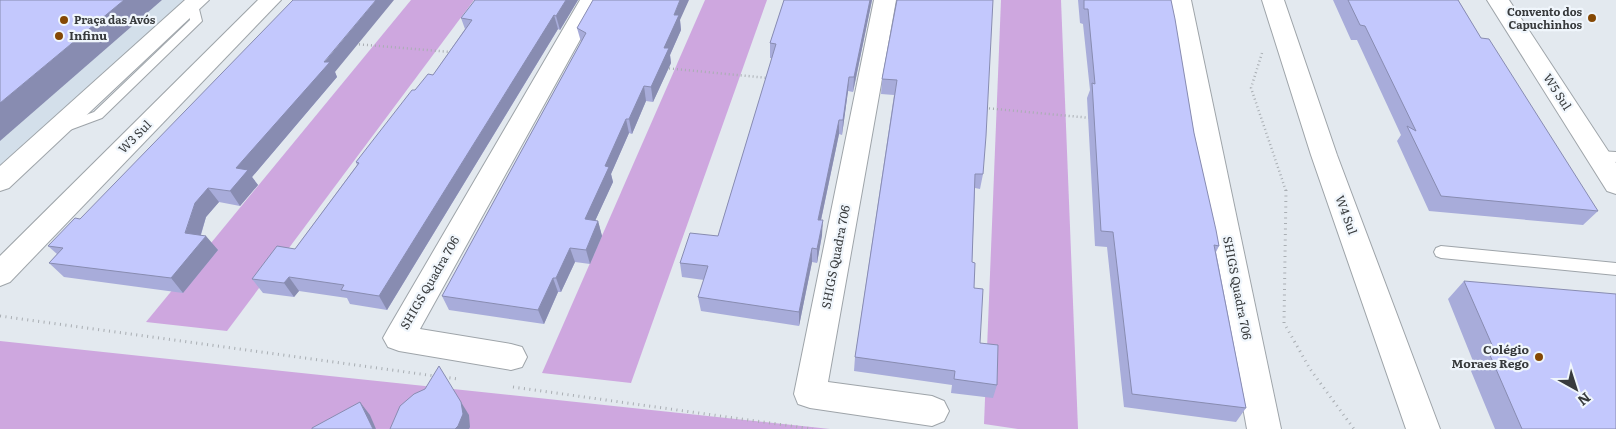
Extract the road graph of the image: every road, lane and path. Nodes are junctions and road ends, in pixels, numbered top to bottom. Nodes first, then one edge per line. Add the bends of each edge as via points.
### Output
1 (270, 0) edge
2 (592, 0) edge
3 (884, 0) edge
4 (1180, 0) edge
5 (1273, 0) edge
6 (1498, 0) edge
7 (195, 2) edge
8 (353, 44) edge
9 (1263, 51) dead end
10 (460, 53) edge
11 (655, 67) edge
12 (771, 78) edge
13 (982, 108) edge
14 (1099, 119) edge
15 (1607, 156) edge
16 (0, 180) edge
17 (1616, 184) edge
18 (1441, 252) dead end
19 (1616, 269) edge
20 (0, 274) edge
21 (0, 316) edge
22 (511, 357) dead end
23 (460, 380) dead end
24 (509, 386) dead end
25 (932, 411) dead end
26 (813, 429) edge
27 (1264, 429) edge
28 (1354, 429) edge
29 (1423, 429) edge

1 - 20 street, W3 Sul
2 - 22 street, SHIGS Quadra 706 via 399,338
3 - 25 street, SHIGS Quadra 706 via 810,394
4 - 27 street, SHIGS Quadra 706
5 - 29 street, W4 Sul via 1324,155
6 - 15 street, W5 Sul
7 - 16 street
8 - 10 path
9 - 28 path via 1251,88 1286,187 1284,323 1310,369
11 - 12 path
13 - 14 path
15 - 17 street, W5 Sul
18 - 19 lane
21 - 23 path
24 - 26 path

